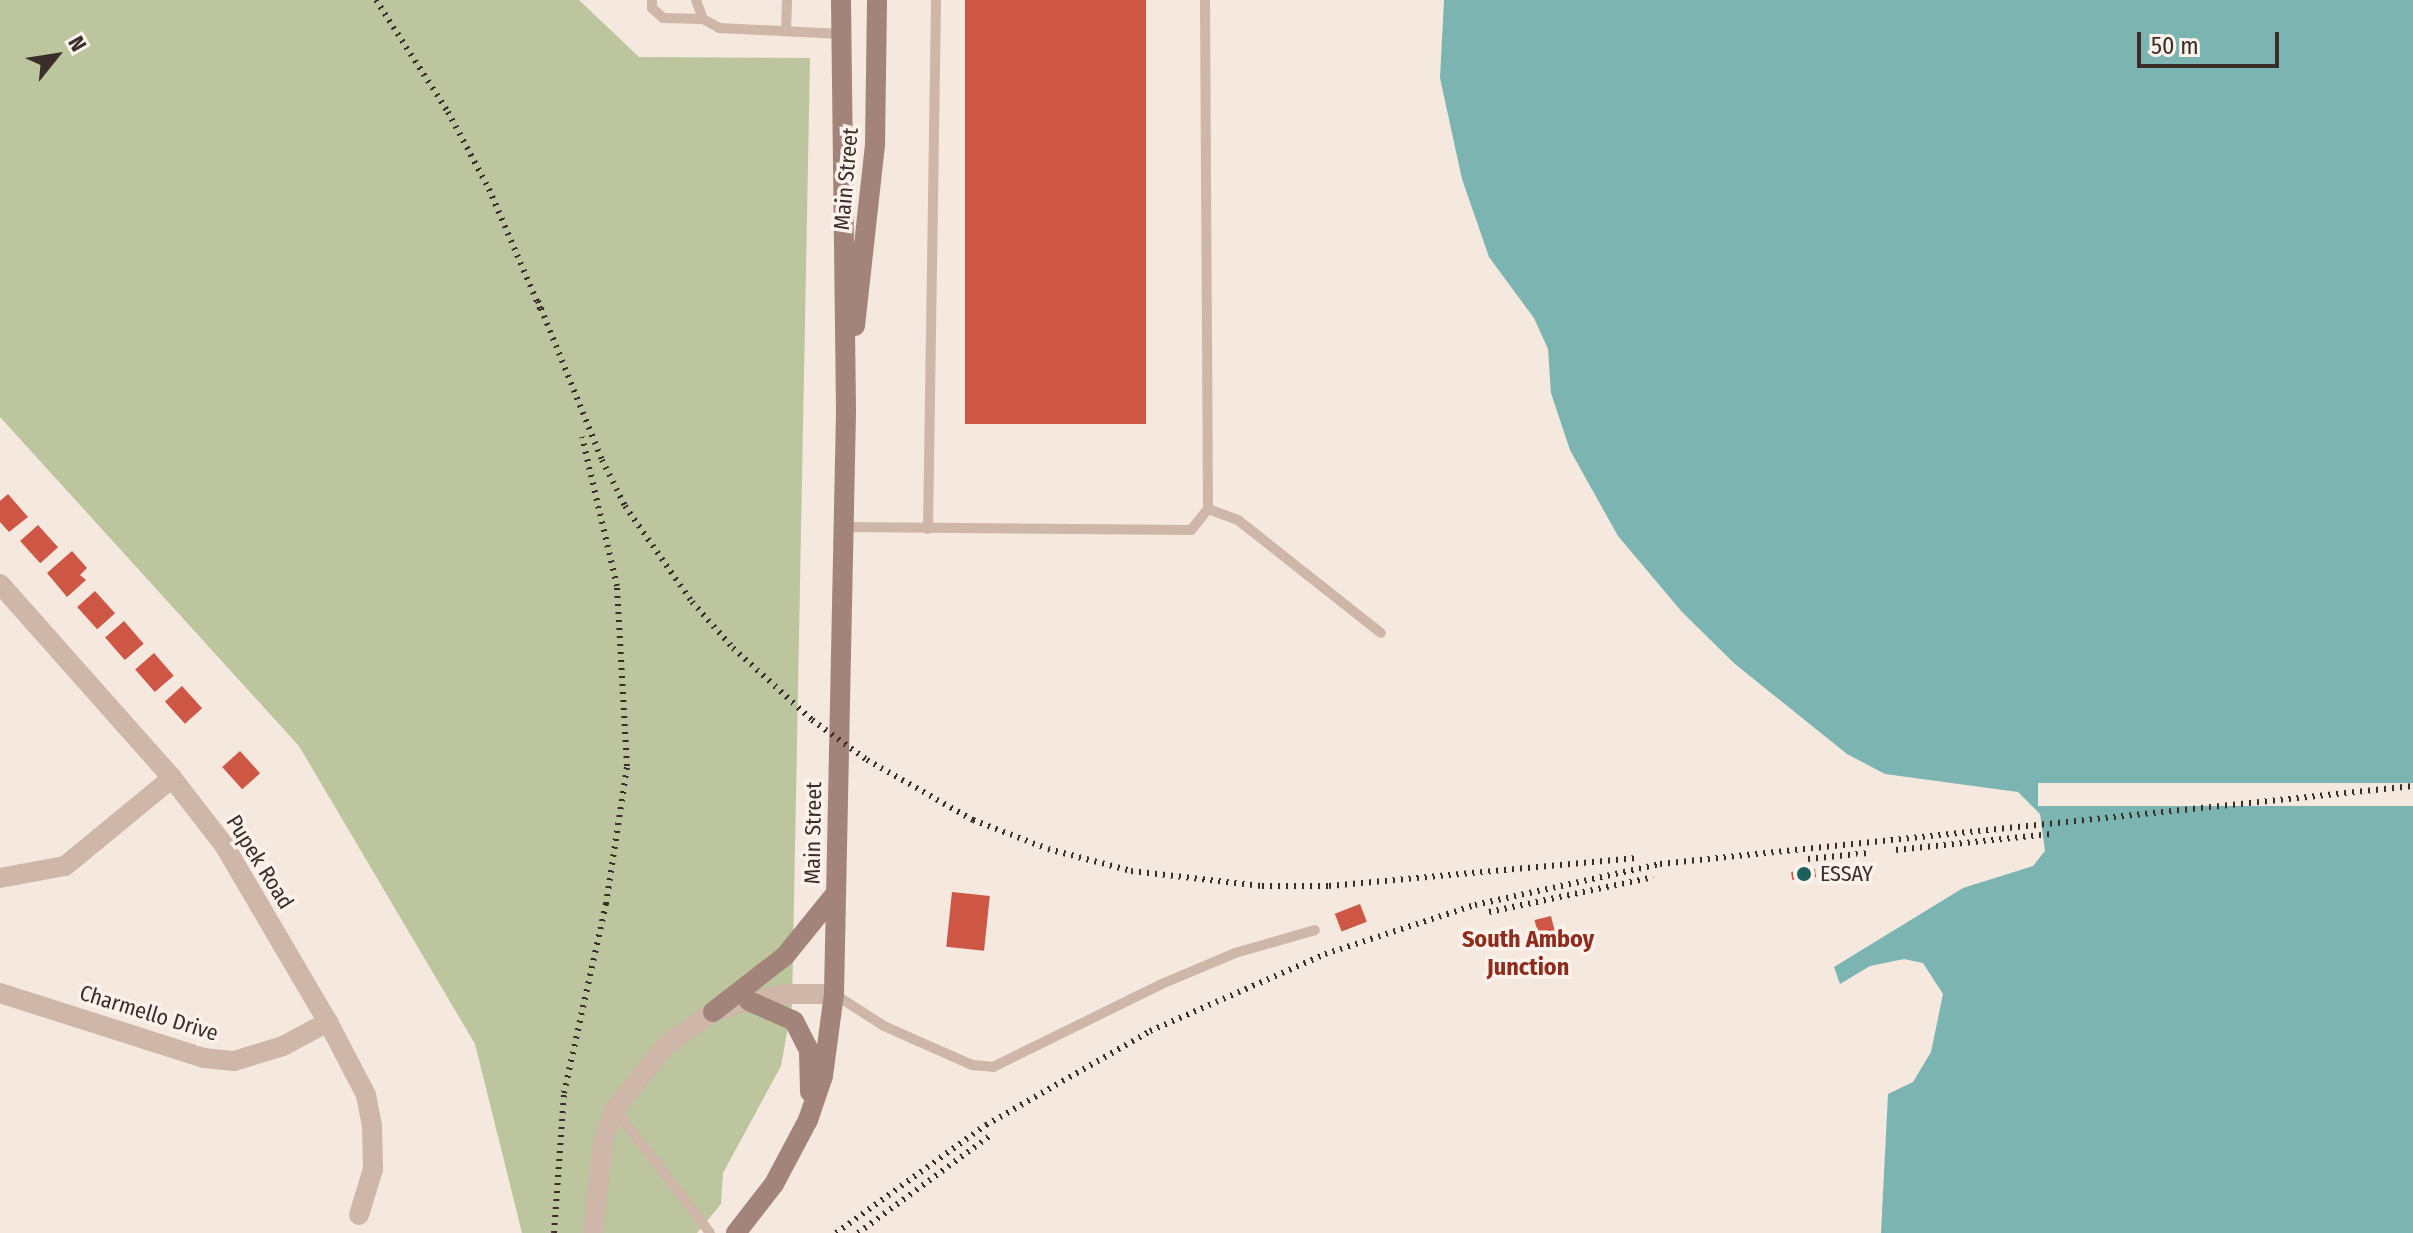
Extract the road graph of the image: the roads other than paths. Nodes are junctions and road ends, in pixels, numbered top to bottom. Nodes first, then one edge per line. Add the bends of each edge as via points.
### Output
1 (652, 0) edge
2 (696, 0) edge
3 (787, 0) edge
4 (841, 0) edge
5 (877, 0) edge
6 (936, 0) edge
7 (1205, 0) edge
8 (703, 19) junction
9 (786, 31) junction
10 (841, 34) junction
11 (846, 410) junction
12 (1208, 509) junction
13 (844, 527) junction
14 (928, 529) junction
15 (0, 584) edge
16 (1381, 633) dead end
17 (172, 778) junction
18 (0, 878) edge
19 (836, 893) junction
20 (1315, 930) dead end
21 (0, 993) edge
22 (834, 994) junction
23 (749, 1001) junction
24 (713, 1012) junction
25 (328, 1022) junction
26 (615, 1109) junction
27 (808, 1120) junction
28 (359, 1215) dead end
29 (593, 1233) edge
30 (710, 1233) edge
31 (736, 1233) edge

1 - 8 lane via 652,8 663,18
2 - 8 lane
3 - 9 lane
4 - 10 main road, Main Street
5 - 11 main road, Main Street via 875,145
6 - 14 lane
7 - 12 lane
8 - 9 lane via 719,28
9 - 10 lane
10 - 11 main road, Main Street
11 - 13 main road, Main Street
12 - 14 lane via 1191,530
12 - 16 lane via 1238,520
13 - 14 lane
13 - 19 main road, Main Street
15 - 17 street, Pupek Road
17 - 18 street via 65,866
17 - 25 street, Pupek Road via 224,845
19 - 22 main road, Main Street
19 - 24 main road via 785,956
20 - 22 lane via 1235,953 1164,983 993,1067 972,1065 884,1026
21 - 25 street, Charmello Drive via 204,1058 234,1061 283,1046
22 - 23 street via 785,994
22 - 27 main road, Main Street via 823,1076
23 - 24 street
23 - 27 main road via 794,1021 804,1038 811,1067
24 - 26 street via 667,1044
25 - 28 street, Pupek Road via 366,1095 372,1126 373,1169
26 - 29 street via 601,1155
26 - 30 lane
27 - 31 main road, Main Street via 774,1184

